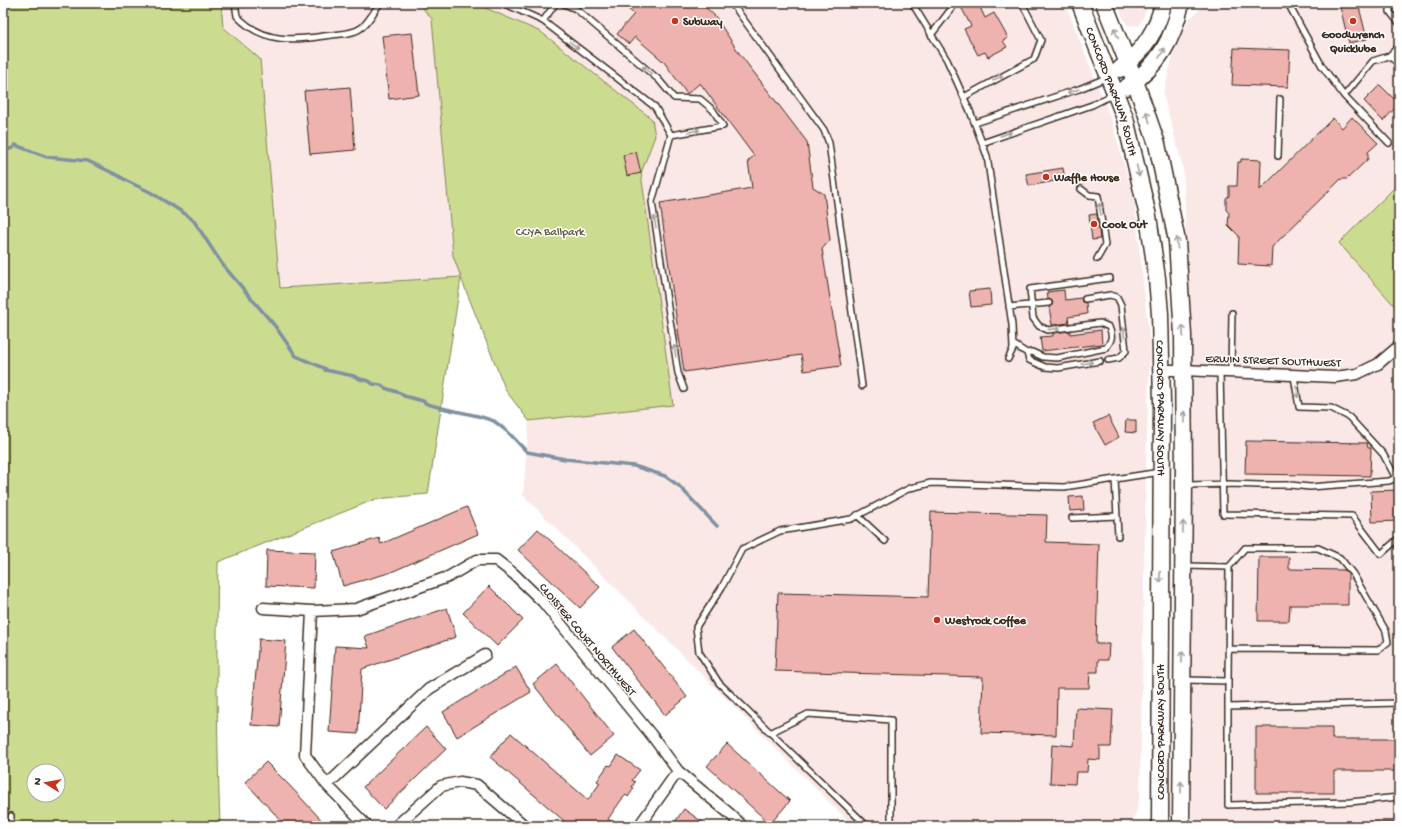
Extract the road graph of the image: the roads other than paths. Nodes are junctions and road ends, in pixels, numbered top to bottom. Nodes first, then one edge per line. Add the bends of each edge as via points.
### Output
1 (235, 3) edge
2 (380, 3) edge
3 (503, 3) edge
4 (556, 3) edge
5 (562, 3) edge
6 (731, 3) edge
7 (912, 3) edge
8 (957, 3) edge
9 (1022, 3) edge
10 (1080, 3) edge
11 (1104, 3) edge
12 (1163, 3) edge
13 (1181, 3) edge
14 (1289, 3) edge
15 (1390, 3) edge
16 (543, 21) junction
17 (1399, 23) edge
18 (932, 35) junction
19 (1399, 46) edge
20 (1389, 56) junction
21 (1128, 62) junction
22 (1399, 64) edge
23 (1109, 76) junction
24 (1135, 81) junction
25 (1116, 93) junction
26 (1344, 96) junction
27 (964, 97) junction
28 (1280, 99) dead end
29 (975, 123) junction
30 (671, 135) junction
31 (982, 143) junction
32 (1389, 143) dead end
33 (1278, 156) dead end
34 (1081, 189) dead end
35 (1097, 259) dead end
36 (1110, 278) dead end
37 (1085, 300) dead end
38 (1049, 303) dead end
39 (1032, 305) junction
40 (1009, 307) junction
41 (1232, 313) dead end
42 (1013, 344) junction
43 (1399, 346) edge
44 (1027, 353) junction
45 (1008, 359) dead end
46 (1108, 360) dead end
47 (1100, 361) dead end
48 (1162, 370) junction
49 (1183, 370) junction
50 (1220, 372) junction
51 (1231, 372) junction
52 (1294, 376) junction
53 (862, 386) dead end
54 (684, 389) dead end
55 (1161, 472) junction
56 (1115, 479) junction
57 (1224, 484) junction
58 (1184, 485) junction
59 (857, 515) junction
60 (1117, 516) junction
61 (1072, 518) dead end
62 (1118, 536) dead end
63 (1399, 538) edge
64 (885, 542) dead end
65 (1183, 566) junction
66 (1230, 567) junction
67 (263, 608) dead end
68 (312, 611) junction
69 (1228, 649) junction
70 (485, 655) dead end
71 (1182, 680) junction
72 (1228, 681) junction
73 (1399, 703) edge
74 (1228, 707) junction
75 (770, 732) junction
76 (678, 771) junction
77 (327, 785) junction
78 (1399, 797) edge
79 (11, 816) dead end
80 (1399, 823) edge
81 (10, 826) edge
82 (367, 826) edge
83 (396, 826) edge
84 (525, 826) edge
85 (639, 826) edge
86 (742, 826) edge
87 (867, 826) edge
88 (891, 826) edge
89 (1160, 826) edge
90 (1181, 826) edge
91 (1277, 826) edge
92 (1318, 826) edge
93 (1398, 826) edge

1 - 2 lane via 236,16 253,30 283,39 305,39 354,32 362,27
3 - 16 lane
4 - 16 lane
30 -> 5 lane via 723,126 713,110 700,99 674,98 659,80 576,9
6 - 53 lane via 824,130 829,143
7 - 18 lane
8 - 18 lane
27 -> 9 lane via 1034,59 1041,40
10 - 23 main road, CONCORD PARKWAY SOUTH
21 -> 11 main road, CONCORD PARKWAY SOUTH
12 - 21 main road via 1150,37
24 -> 13 main road via 1150,68 1164,49
14 - 26 lane via 1322,66
15 - 17 lane via 1390,12
16 -> 30 lane via 655,107
18 - 27 lane
19 - 20 lane
20 - 22 lane
20 - 26 lane via 1373,61
21 - 23 main road
21 - 24 main road, CONCORD PARKWAY SOUTH
23 - 25 main road, CONCORD PARKWAY SOUTH
23 -> 29 lane via 1079,90
24 - 25 main road
49 -> 24 main road, CONCORD PARKWAY SOUTH via 1177,241 1157,144
31 -> 25 lane via 1092,105
25 -> 48 main road, CONCORD PARKWAY SOUTH via 1125,118 1148,216 1157,278
26 - 32 lane
27 - 29 lane
28 - 33 lane
29 - 31 lane
54 -> 30 lane via 678,373 652,202
31 - 40 lane via 987,156
35 -> 34 lane via 1106,245 1098,196 1089,195
36 - 39 lane via 1030,289
46 -> 37 lane via 1119,358 1126,352 1121,305 1117,297 1110,295
38 - 39 lane
39 - 40 lane
39 -> 44 lane via 1033,318 1039,326 1048,330 1100,323 1109,327 1112,334 1106,348 1057,358
40 - 42 lane
41 - 51 lane
42 - 44 lane
42 - 45 lane
43 - 52 street, ERWIN STREET SOUTHWEST via 1378,364 1357,374 1334,377
44 -> 47 lane via 1030,360 1045,367 1058,368
48 - 49 street, ERWIN STREET SOUTHWEST
48 - 55 main road, CONCORD PARKWAY SOUTH
49 - 50 street, ERWIN STREET SOUTHWEST
58 -> 49 main road, CONCORD PARKWAY SOUTH
50 - 51 street, ERWIN STREET SOUTHWEST
50 - 57 lane
51 - 52 street, ERWIN STREET SOUTHWEST
52 -> 57 lane via 1299,407 1331,408 1349,417 1383,454 1396,478 1390,481 1310,487
55 - 56 lane
55 -> 89 main road, CONCORD PARKWAY SOUTH
56 - 59 lane via 1064,487 931,483 910,488
56 - 60 lane
57 - 58 lane
57 - 63 lane via 1223,514 1352,516 1381,554
65 -> 58 main road, CONCORD PARKWAY SOUTH
59 - 64 lane
59 - 75 lane via 851,519 780,531 742,548 722,587 696,627 699,652 719,683
60 - 61 lane
60 - 62 lane
65 - 66 lane
71 -> 65 main road, CONCORD PARKWAY SOUTH
66 - 69 lane
66 - 69 lane via 1245,548 1318,548 1340,558 1353,574 1386,631 1388,642 1378,650
67 - 68 street, CLOISTER COURT NORTHWEST
68 - 76 street, CLOISTER COURT NORTHWEST via 356,609 448,577 478,560 496,560 543,602
68 - 77 street via 305,755
69 - 72 lane
70 - 77 street via 430,689
71 - 72 lane
90 -> 71 main road, CONCORD PARKWAY SOUTH
72 - 74 lane
73 - 74 lane
74 - 78 lane via 1228,805 1350,802
75 - 87 lane
75 - 88 lane via 808,714 891,720
76 - 85 street
76 - 86 street, CLOISTER COURT NORTHWEST
77 - 82 street
79 - 81 lane
80 - 93 lane
83 - 84 street via 441,786 460,782 477,785
91 - 92 lane
92 - 93 lane

